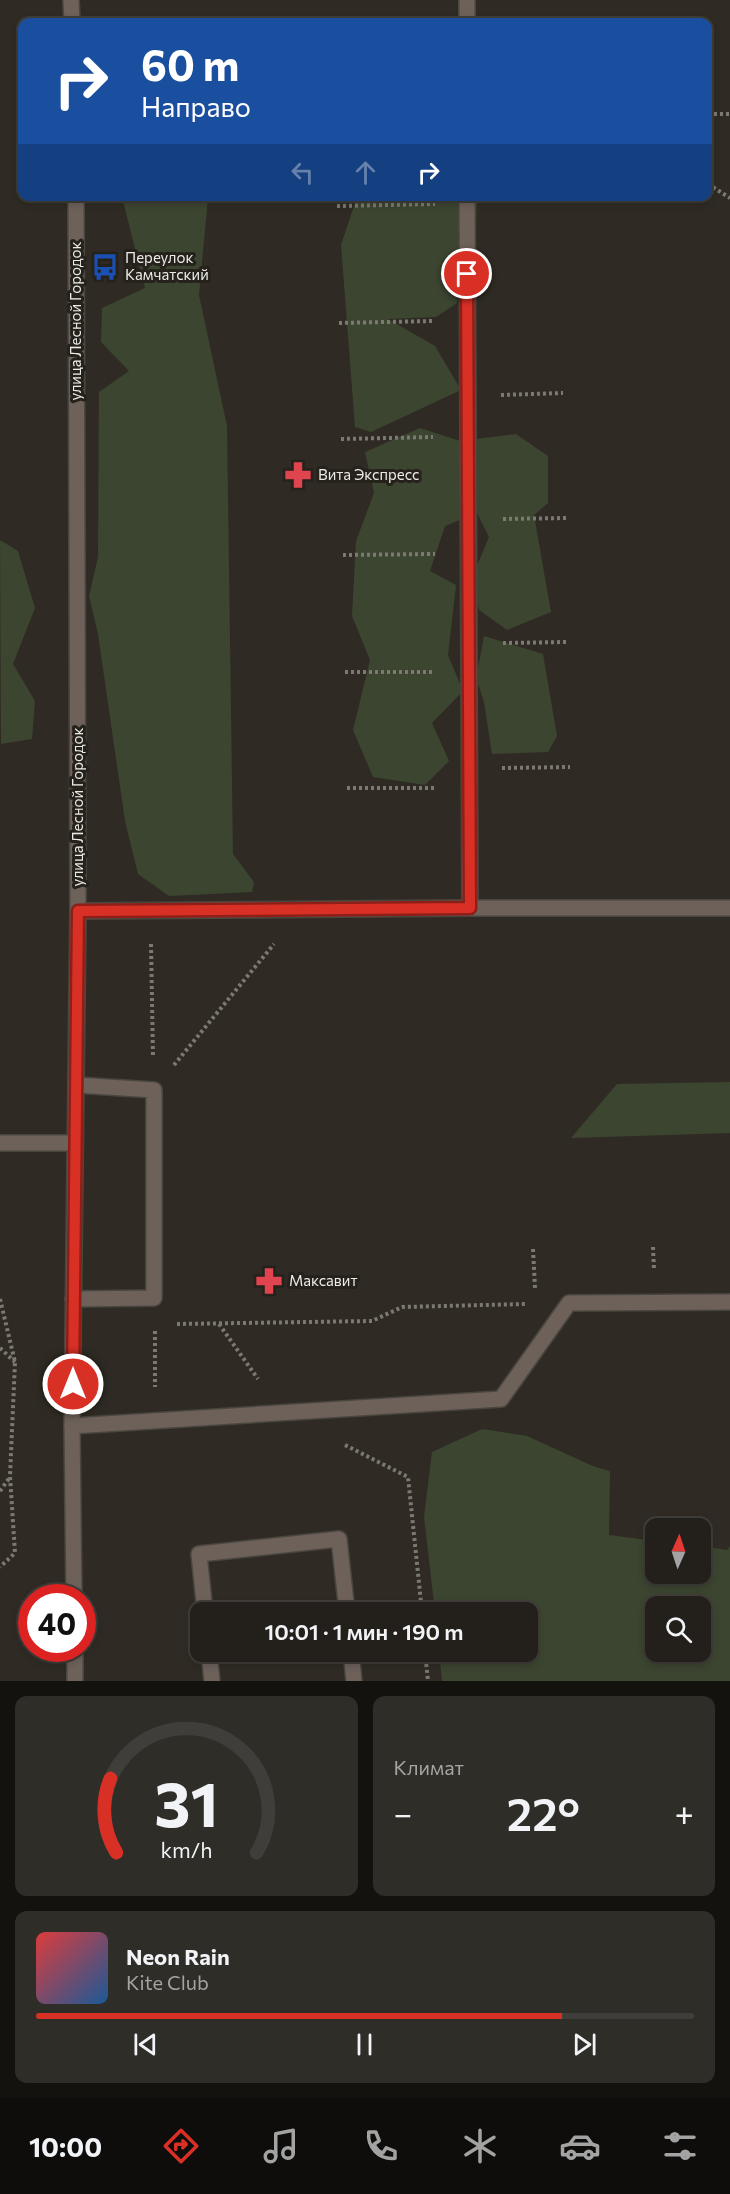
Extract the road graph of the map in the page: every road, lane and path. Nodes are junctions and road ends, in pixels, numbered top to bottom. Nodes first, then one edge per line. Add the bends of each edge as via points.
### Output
1 (71, 0) edge
2 (466, 0) edge
3 (72, 18) edge
4 (466, 18) edge
5 (712, 114) edge
6 (730, 114) edge
7 (712, 187) edge
8 (730, 198) edge
9 (76, 201) edge
10 (445, 201) edge
11 (467, 201) edge
12 (337, 206) dead end
13 (467, 321) junction
14 (339, 323) dead end
15 (563, 393) dead end
16 (468, 397) junction
17 (468, 436) junction
18 (341, 439) dead end
19 (566, 518) dead end
20 (469, 520) junction
21 (469, 554) junction
22 (343, 555) dead end
23 (568, 642) dead end
24 (469, 643) junction
25 (469, 671) junction
26 (345, 672) dead end
27 (570, 767) dead end
28 (470, 769) junction
29 (470, 787) junction
30 (347, 788) dead end
31 (470, 908) junction
32 (730, 908) edge
33 (303, 909) junction
34 (78, 911) junction
35 (150, 911) junction
36 (76, 1085) junction
37 (154, 1090) junction
38 (0, 1143) edge
39 (74, 1143) junction
40 (533, 1249) dead end
41 (154, 1298) junction
42 (0, 1299) edge
43 (73, 1299) junction
44 (730, 1302) edge
45 (569, 1303) junction
46 (536, 1304) junction
47 (218, 1323) junction
48 (154, 1324) junction
49 (0, 1348) edge
50 (15, 1362) junction
51 (281, 1413) junction
52 (156, 1420) junction
53 (72, 1426) junction
54 (345, 1445) dead end
55 (10, 1476) junction
56 (0, 1491) edge
57 (0, 1567) edge
58 (74, 1584) edge
59 (204, 1602) edge
60 (346, 1602) edge
61 (421, 1602) edge
62 (75, 1662) edge
63 (210, 1662) edge
64 (352, 1662) edge
65 (426, 1662) edge
66 (75, 1681) edge
67 (212, 1681) edge
68 (354, 1681) edge
69 (428, 1681) edge

1 - 3 street
2 - 4 street
5 - 6 path
7 - 8 path
9 - 34 street, улица Лесной Городок
10 - 12 path
11 - 13 street
13 - 14 path
13 - 16 street
15 - 16 path
16 - 17 street
17 - 18 path
17 - 20 street
19 - 20 path
20 - 21 street
21 - 22 path
21 - 24 street
23 - 24 path
24 - 25 street
25 - 26 path
25 - 28 street
27 - 28 path
28 - 29 street
29 - 30 path
29 - 31 street
31 - 32 street
31 - 33 street
33 - 35 street
33 - 37 path
34 - 35 street
34 - 36 street, улица Лесной Городок
35 - 37 path
36 - 37 street
36 - 39 street, улица Лесной Городок
37 - 41 street
38 - 39 street
39 - 43 street, улица Лесной Городок
40 - 46 path
41 - 43 street
41 - 48 path
42 - 50 path
43 - 53 street, улица Лесной Городок
44 - 45 street
45 - 46 path
45 - 51 street via 501,1399
46 - 47 path via 402,1307 372,1322
47 - 48 path
47 - 51 path
48 - 52 path
49 - 50 path
50 - 55 path
51 - 52 street
52 - 53 street
53 - 58 street, улица Лесной Городок
54 - 61 path via 408,1477
55 - 56 path
55 - 57 path via 15,1553
59 - 60 street via 199,1554 339,1539
62 - 66 street
63 - 67 street
64 - 68 street
65 - 69 path

